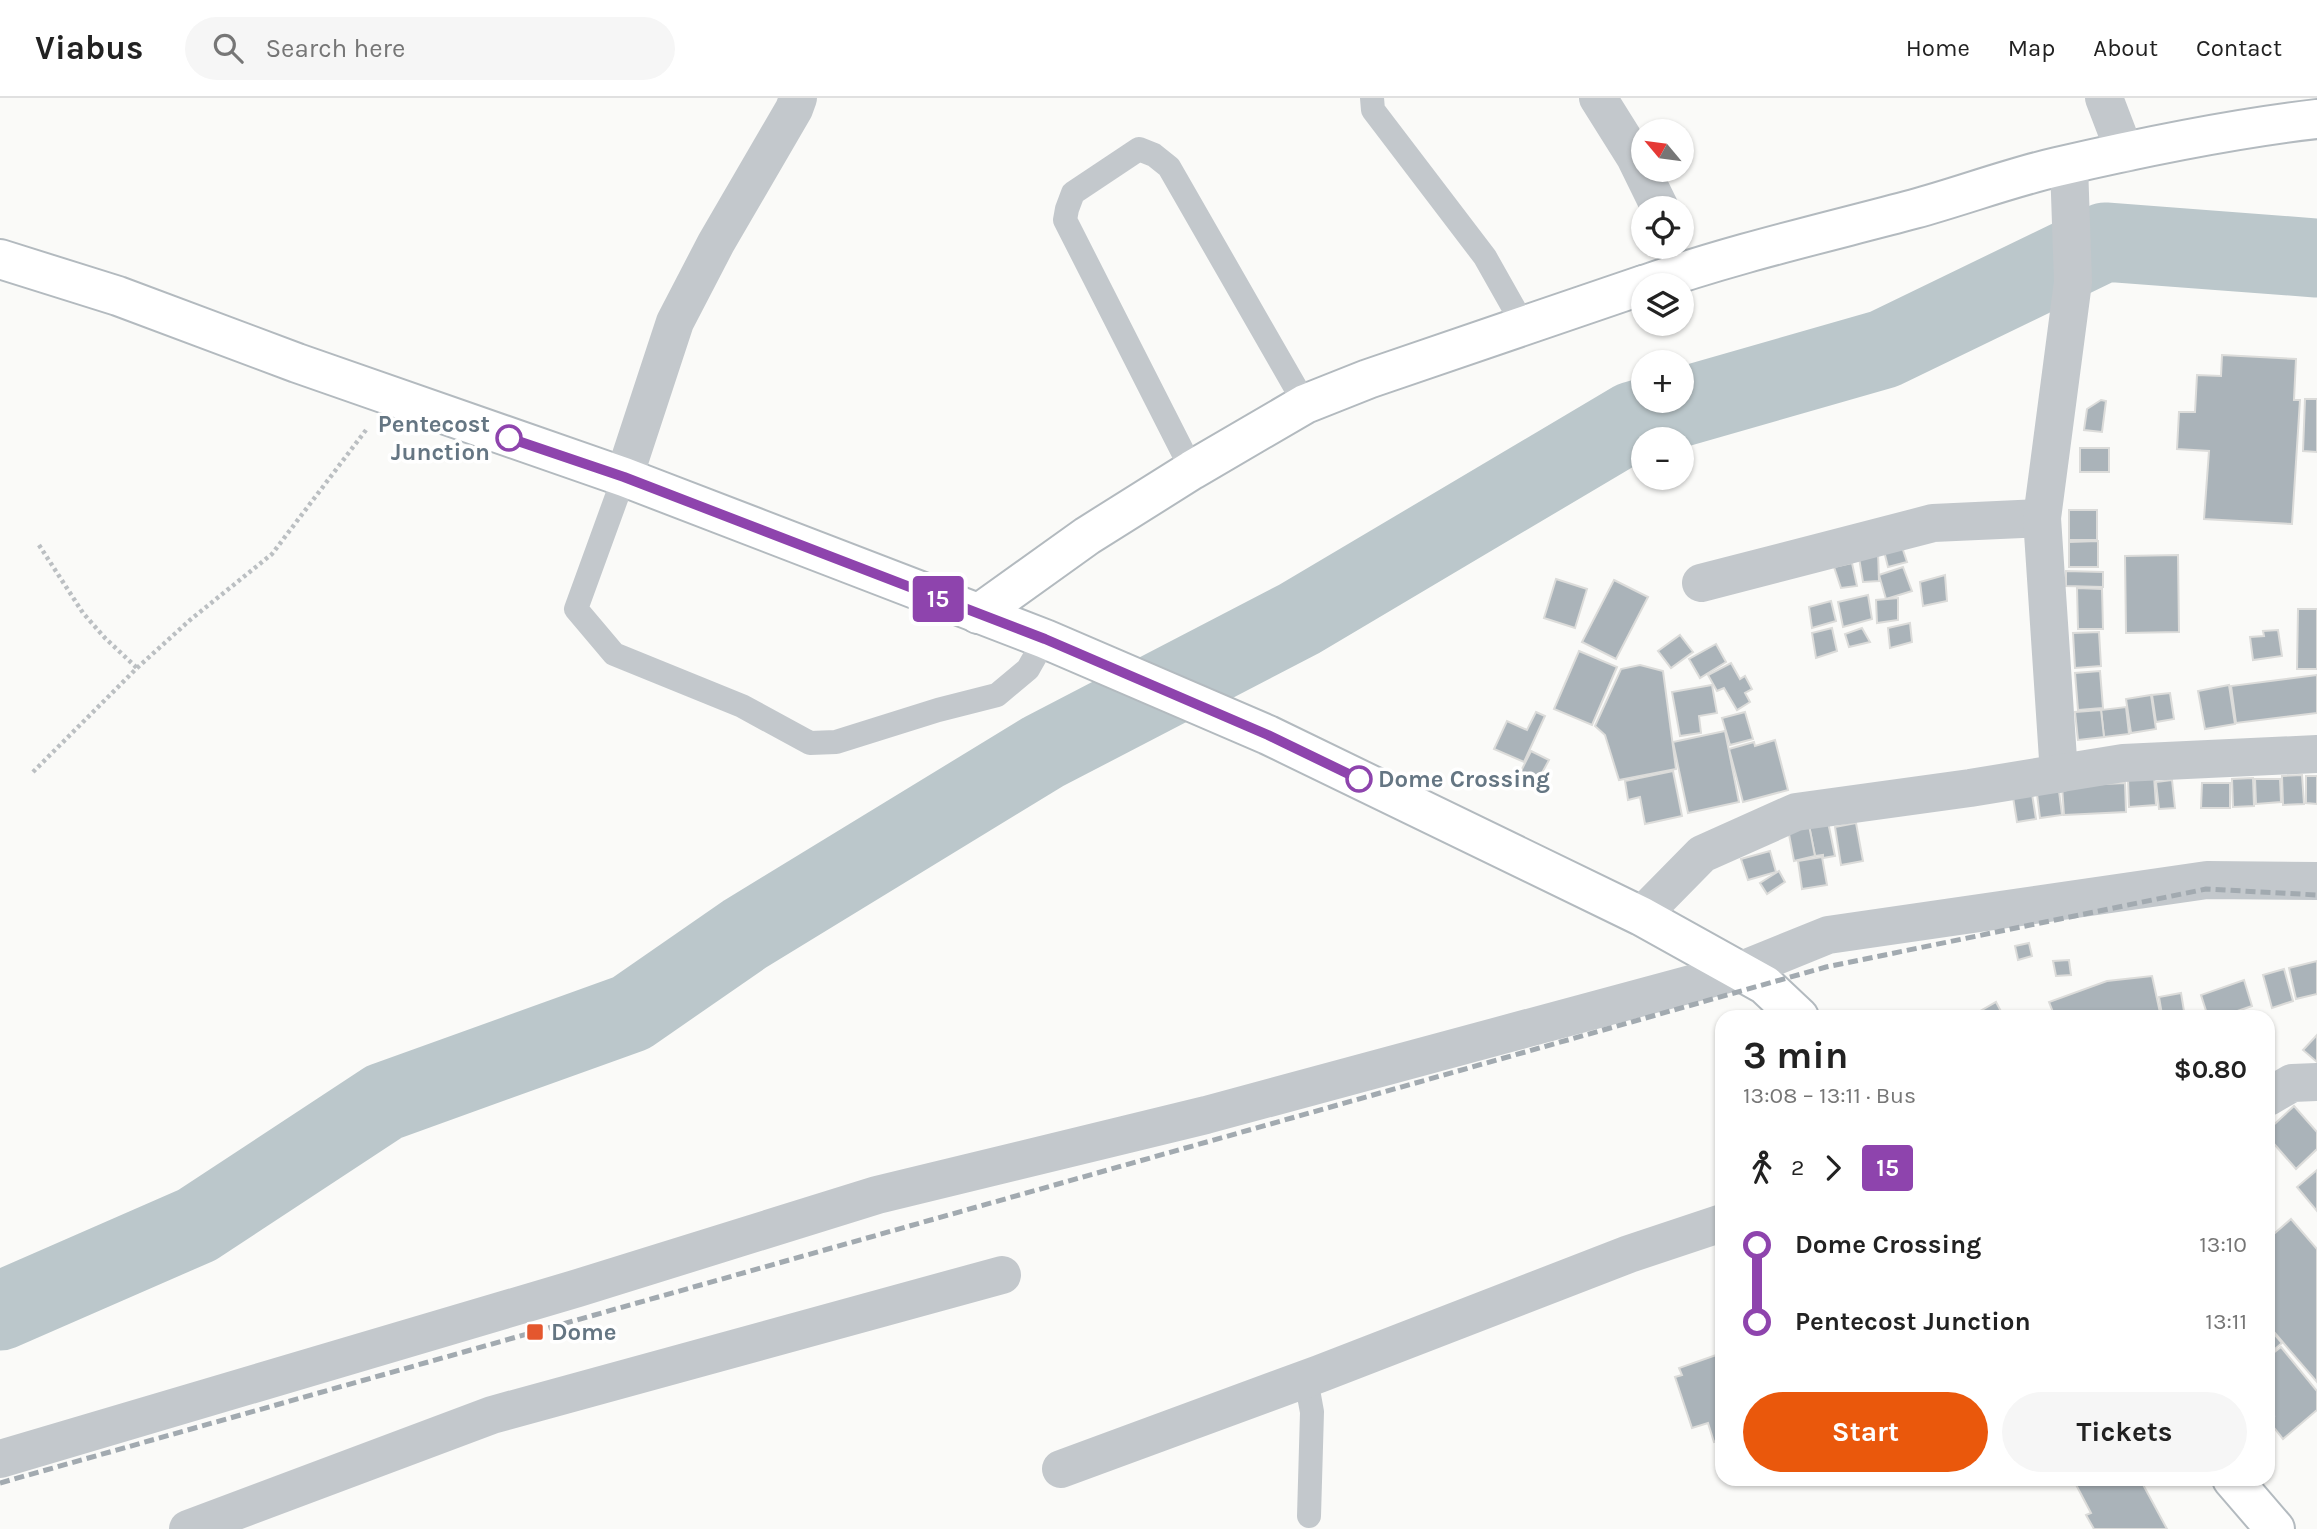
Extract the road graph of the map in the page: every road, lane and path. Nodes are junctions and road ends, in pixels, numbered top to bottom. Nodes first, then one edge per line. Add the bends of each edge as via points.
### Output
1 (798, 98) edge
2 (1371, 98) edge
3 (1598, 98) edge
4 (2104, 98) edge
5 (2317, 119) edge
6 (2125, 153) junction
7 (2069, 165) junction
8 (1654, 196) edge
9 (1694, 256) edge
10 (0, 259) edge
11 (1683, 259) edge
12 (1662, 273) edge
13 (1631, 289) edge
14 (1524, 326) junction
15 (392, 396) junction
16 (1305, 404) junction
17 (1192, 470) junction
18 (624, 477) junction
19 (2042, 518) junction
20 (38, 545) dead end
21 (1701, 583) dead end
22 (978, 614) junction
23 (1051, 643) junction
24 (137, 668) junction
25 (2317, 754) edge
26 (33, 772) dead end
27 (2059, 774) junction
28 (2317, 881) edge
29 (1642, 916) junction
30 (1739, 971) junction
31 (1792, 1010) edge
32 (2317, 1082) edge
33 (2275, 1093) edge
34 (1715, 1225) edge
35 (1002, 1275) dead end
36 (1306, 1379) junction
37 (0, 1459) edge
38 (1061, 1469) dead end
39 (2238, 1486) edge
40 (1309, 1516) dead end
41 (188, 1529) edge
42 (2275, 1529) edge

1 - 18 street via 675,322
2 - 14 lane via 1373,110 1485,257
3 - 8 street
4 - 6 street
5 - 6 main road via 2261,125
6 - 7 main road
7 - 9 main road
7 - 19 street via 2073,282
10 - 15 main road via 118,296
11 - 12 main road
13 - 14 main road
14 - 16 main road
15 - 18 main road
15 - 24 path via 272,554
16 - 17 main road
16 - 17 lane via 1169,167 1139,149 1073,193 1066,220
17 - 22 main road via 1087,536
18 - 22 main road
18 - 23 lane via 576,610 614,654 742,706 810,743 836,742 997,695
19 - 21 street via 1933,523
19 - 27 street
20 - 24 path via 83,613
22 - 23 main road
23 - 29 main road via 1268,735
24 - 26 path
25 - 27 street via 2123,763
27 - 29 street via 1796,812 1702,854
28 - 30 street via 2207,880 1828,935
29 - 30 main road
30 - 31 main road via 1765,985
30 - 37 street via 1206,1115 877,1195 578,1289
32 - 33 street via 2292,1083
34 - 36 street
35 - 41 street via 492,1415
36 - 38 street
36 - 40 lane via 1312,1412
39 - 42 main road

